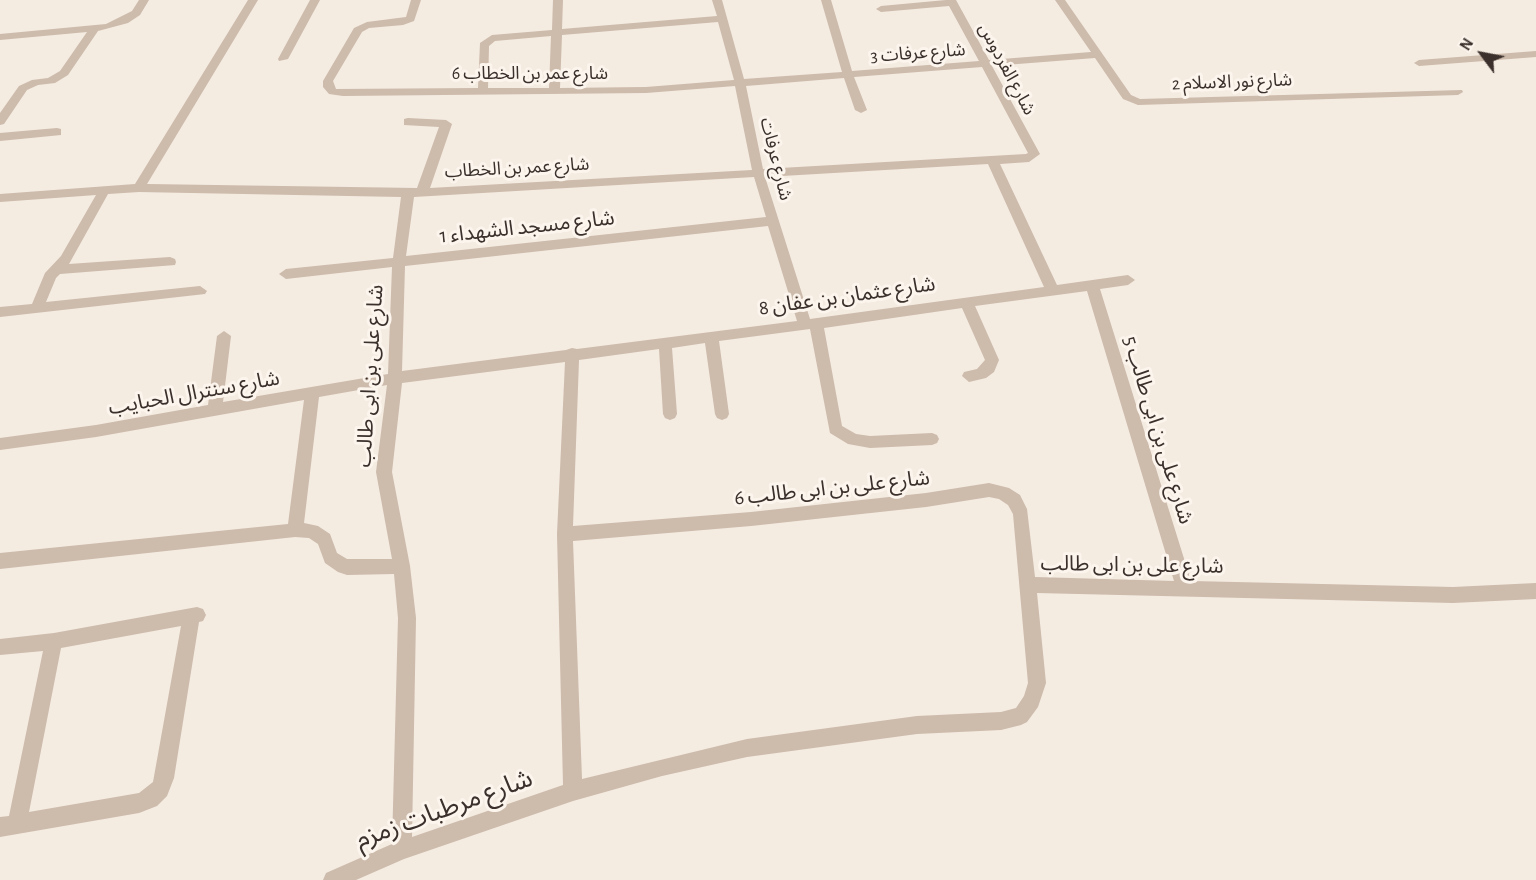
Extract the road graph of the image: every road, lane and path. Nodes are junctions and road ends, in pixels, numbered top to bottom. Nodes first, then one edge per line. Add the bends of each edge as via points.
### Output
1 (144, 0) edge
2 (253, 0) edge
3 (315, 0) edge
4 (416, 0) edge
5 (558, 0) edge
6 (717, 0) edge
7 (826, 0) edge
8 (1060, 0) edge
9 (951, 1) edge
10 (881, 9) dead end
11 (723, 19) junction
12 (94, 29) junction
13 (558, 32) junction
14 (0, 38) edge
15 (1536, 54) edge
16 (1098, 55) junction
17 (283, 59) dead end
18 (1419, 63) dead end
19 (986, 65) junction
20 (849, 74) junction
21 (740, 83) junction
22 (483, 90) junction
23 (554, 92) junction
24 (1458, 92) dead end
25 (861, 110) dead end
26 (0, 121) edge
27 (408, 122) dead end
28 (57, 132) dead end
29 (0, 136) edge
30 (1034, 154) joint
31 (992, 160) junction
32 (758, 172) junction
33 (139, 188) junction
34 (104, 190) junction
35 (415, 192) junction
36 (0, 198) edge
37 (772, 221) junction
38 (170, 262) dead end
39 (399, 263) junction
40 (57, 269) junction
41 (286, 274) dead end
42 (1128, 280) dead end
43 (1092, 285) junction
44 (200, 291) dead end
45 (1053, 291) junction
46 (967, 303) junction
47 (37, 309) junction
48 (0, 312) edge
49 (810, 324) junction
50 (224, 336) dead end
51 (711, 336) junction
52 (665, 342) junction
53 (572, 353) junction
54 (969, 376) dead end
55 (395, 378) junction
56 (312, 393) junction
57 (215, 411) junction
58 (670, 414) dead end
59 (722, 414) dead end
60 (932, 439) dead end
61 (0, 444) edge
62 (295, 530) junction
63 (565, 534) junction
64 (0, 561) edge
65 (402, 567) junction
66 (1030, 585) junction
67 (1185, 588) junction
68 (1536, 591) edge
69 (54, 641) junction
70 (0, 647) edge
71 (573, 790) junction
72 (8, 826) edge
73 (402, 850) junction
74 (333, 880) edge

1 - 12 street via 136,13 124,21
2 - 33 street
3 - 17 street
4 - 22 street, شارع عمر بن الخطاب 6 via 414,14 403,22 362,27 328,87 344,93
5 - 13 street
6 - 11 street, شارع عرفات
7 - 20 street via 838,50
8 - 16 street, شارع نور الاسلام 2
9 - 10 street
9 - 19 street, شارع الفردوس
11 - 13 street
11 - 21 street, شارع عرفات
12 - 14 street
12 - 26 street via 64,73 51,81 23,88
13 - 22 street via 486,41
13 - 23 street
15 - 18 street
16 - 19 street, شارع عرفات 3
16 - 24 street, شارع نور الاسلام 2 via 1127,97 1138,102
19 - 20 street, شارع عرفات 3
19 - 30 street, شارع الفردوس
20 - 21 street, شارع عرفات 3
20 - 25 street
21 - 23 street, شارع عمر بن الخطاب 6
21 - 32 street, شارع عرفات
22 - 23 street, شارع عمر بن الخطاب 6
27 - 35 street, شارع على بن ابى طالب via 446,124
28 - 29 street
30 - 31 street, شارع عمر بن الخطاب via 1029,158
31 - 32 street, شارع عمر بن الخطاب
31 - 45 street
32 - 35 street, شارع عمر بن الخطاب
32 - 37 street, شارع عرفات
33 - 34 street, شارع عمر بن الخطاب
33 - 35 street, شارع عمر بن الخطاب
34 - 36 street, شارع عمر بن الخطاب
34 - 40 street
35 - 39 street, شارع على بن ابى طالب
37 - 39 street, شارع مسجد الشهداء 1
37 - 49 street, شارع عرفات
38 - 40 street
39 - 41 street, شارع مسجد الشهداء 1
39 - 55 street, شارع على بن ابى طالب
40 - 47 street via 45,286
42 - 43 street, شارع عثمان بن عفان 8
43 - 45 street, شارع عثمان بن عفان 8
43 - 67 street, شارع على بن ابى طالب 5
44 - 47 street
45 - 46 street, شارع عثمان بن عفان 8
46 - 49 street, شارع عثمان بن عفان 8
46 - 54 street via 992,360 989,369
47 - 48 street
49 - 51 street, شارع عثمان بن عفان 8
49 - 60 street, شارع عرفات via 835,429 853,440 870,442
50 - 57 street
51 - 52 street, شارع عثمان بن عفان 8
51 - 59 street
52 - 53 street, شارع عثمان بن عفان 8
52 - 58 street
53 - 55 street, شارع عثمان بن عفان 8
53 - 63 street
55 - 56 street, شارع سنترال الحبايب
55 - 65 street, شارع على بن ابى طالب via 384,472
56 - 57 street, شارع سنترال الحبايب
56 - 62 street
57 - 61 street, شارع سنترال الحبايب
62 - 64 street
62 - 65 street via 312,531 324,539 331,558 338,564
63 - 66 street, شارع على بن ابى طالب 6 via 751,519 989,490 1014,500 1021,514
63 - 71 street
65 - 73 street, شارع على بن ابى طالب via 407,618
66 - 67 street, شارع على بن ابى طالب
66 - 71 street, شارع على بن ابى طالب via 1037,683 1032,701 1021,716 917,725 747,748
67 - 68 street, شارع على بن ابى طالب via 1453,595
69 - 70 street
69 - 72 street
69 - 72 street via 194,616 160,789 139,803
71 - 73 street, شارع مرطبات زمزم
73 - 74 street, شارع مرطبات زمزم

